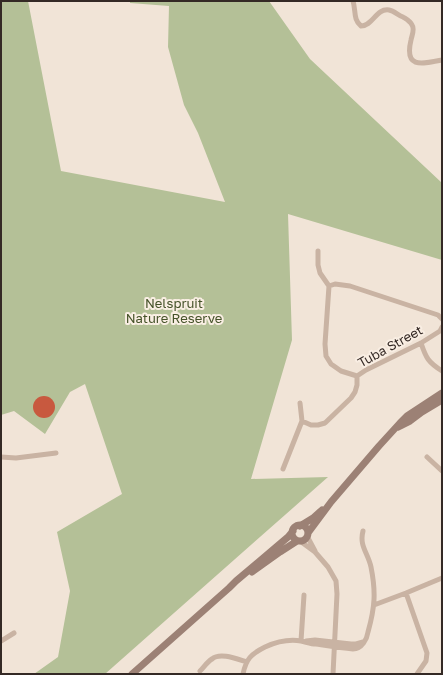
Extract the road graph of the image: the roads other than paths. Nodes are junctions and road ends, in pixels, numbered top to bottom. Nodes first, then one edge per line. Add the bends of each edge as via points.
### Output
1 (353, 1) edge
2 (442, 60) edge
3 (318, 251) dead end
4 (329, 286) junction
5 (442, 319) edge
6 (442, 327) edge
7 (420, 343) junction
8 (442, 371) edge
9 (358, 376) junction
10 (442, 393) edge
11 (442, 400) edge
12 (300, 403) dead end
13 (302, 421) junction
14 (395, 429) junction
15 (56, 453) dead end
16 (1, 457) edge
17 (427, 457) dead end
18 (283, 469) dead end
19 (442, 471) edge
20 (331, 502) junction
21 (300, 526) junction
22 (293, 531) junction
23 (363, 531) dead end
24 (308, 535) junction
25 (299, 541) junction
26 (315, 552) junction
27 (442, 578) edge
28 (229, 588) junction
29 (406, 593) junction
30 (304, 594) dead end
31 (374, 605) junction
32 (14, 633) dead end
33 (1, 641) edge
34 (303, 641) junction
35 (334, 644) junction
36 (247, 662) junction
37 (200, 671) dead end
38 (132, 674) edge
39 (243, 674) edge
40 (332, 674) edge
41 (417, 674) edge

1 - 2 street via 356,22 361,26 368,25 381,12 388,10 412,24 409,54 414,62 426,64
3 - 4 street via 320,273
4 - 5 street, Tuba Street via 350,286 438,315
4 - 9 street, Tuba Street via 326,356 340,371
6 - 7 street, Tuba Street via 440,331
7 - 8 street via 429,361
7 - 9 street, Tuba Street
9 - 13 street via 351,398 325,423 311,425
10 - 14 main road via 407,416
11 - 14 main road
12 - 13 street
13 - 18 street
14 - 20 main road
15 - 16 street via 16,458
17 - 19 street
20 - 21 main road
20 - 24 main road
21 - 22 main road
21 - 24 main road via 306,528
22 - 25 main road via 293,536
22 - 28 main road
23 - 31 street via 362,542 374,584
24 - 25 main road via 306,539
24 - 26 street
25 - 26 street
25 - 28 main road
26 - 35 street via 336,581
27 - 29 street
28 - 38 main road
29 - 31 street
29 - 41 street via 427,653 426,661
30 - 34 street
31 - 35 street via 367,637 359,648
32 - 33 street
34 - 35 street
34 - 36 street via 272,644 251,656
35 - 40 street
36 - 37 street via 216,656
36 - 39 street

